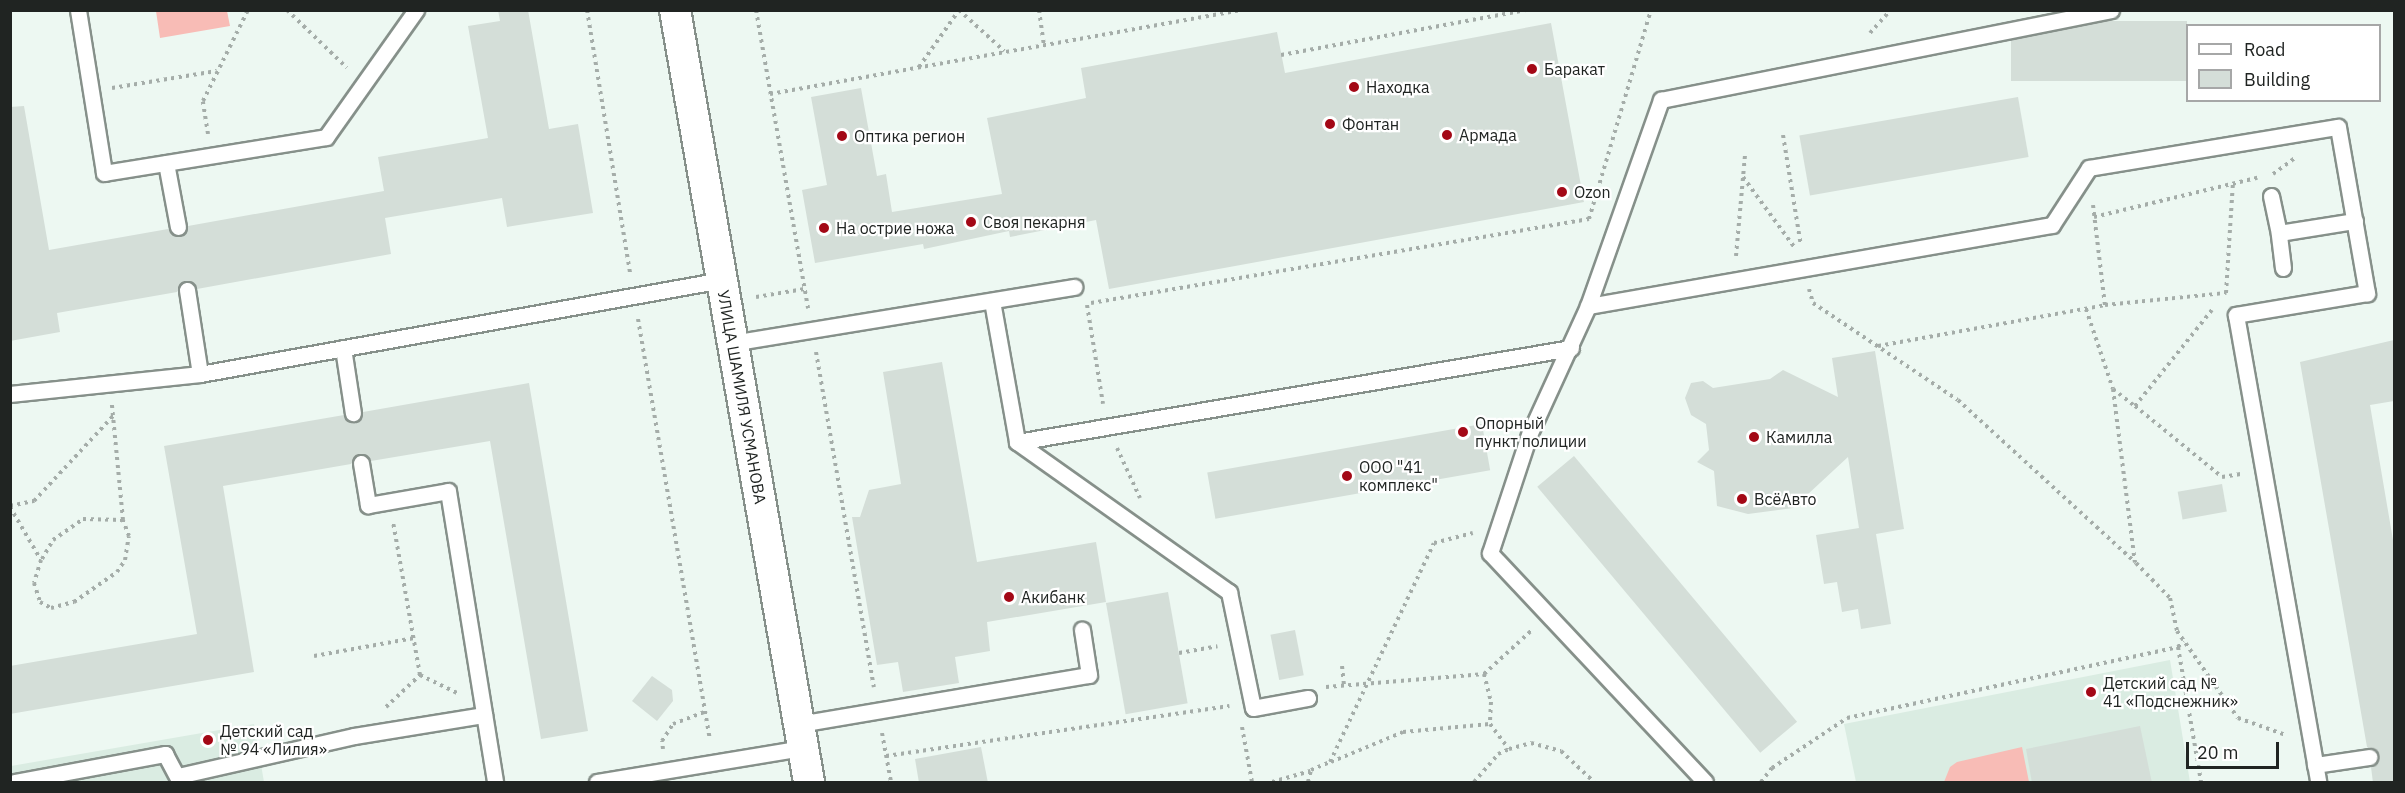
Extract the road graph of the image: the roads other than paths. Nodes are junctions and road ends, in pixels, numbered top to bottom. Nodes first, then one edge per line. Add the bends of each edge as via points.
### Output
1 (78, 10) edge
2 (416, 10) edge
3 (675, 10) edge
4 (2111, 10) edge
5 (166, 163) junction
6 (2271, 196) dead end
7 (2355, 221) junction
8 (178, 227) dead end
9 (2278, 233) junction
10 (2283, 268) dead end
11 (722, 280) junction
12 (1074, 287) dead end
13 (187, 290) dead end
14 (992, 301) junction
15 (1588, 306) junction
16 (732, 343) junction
17 (343, 348) junction
18 (1571, 348) junction
19 (200, 374) junction
20 (10, 394) edge
21 (353, 413) dead end
22 (1017, 442) junction
23 (361, 463) dead end
24 (1082, 630) dead end
25 (1308, 698) road end
26 (483, 710) junction
27 (801, 736) junction
28 (2369, 757) dead end
29 (2315, 765) junction
30 (179, 779) edge
31 (14, 783) edge
32 (495, 783) edge
33 (597, 783) edge
34 (809, 783) edge
35 (1705, 783) edge
36 (2318, 783) edge

1 - 5 lane via 104,173
2 - 5 lane via 326,137
3 - 11 street, УЛИЦА ШАМИЛЯ УСМАНОВА
4 - 15 lane via 1661,100
5 - 8 lane
6 - 9 lane
7 - 9 lane
7 - 15 lane via 2338,128 2089,168 2052,225
7 - 29 lane via 2367,293 2236,315
9 - 10 lane
11 - 16 street, УЛИЦА ШАМИЛЯ УСМАНОВА
11 - 17 lane
12 - 14 lane
13 - 19 lane
14 - 16 lane
14 - 22 lane
15 - 18 lane
16 - 27 street, УЛИЦА ШАМИЛЯ УСМАНОВА
17 - 19 lane
17 - 21 lane
18 - 22 lane
18 - 35 lane via 1530,435 1490,553
19 - 20 lane
22 - 25 lane via 1229,592 1245,703 1253,708
23 - 26 lane via 368,505 448,491
24 - 27 lane via 1089,675 878,710
26 - 30 lane via 354,736
26 - 32 lane
27 - 33 lane via 714,762
27 - 34 street, УЛИЦА ШАМИЛЯ УСМАНОВА
28 - 29 lane
29 - 36 lane
30 - 31 lane via 165,754

